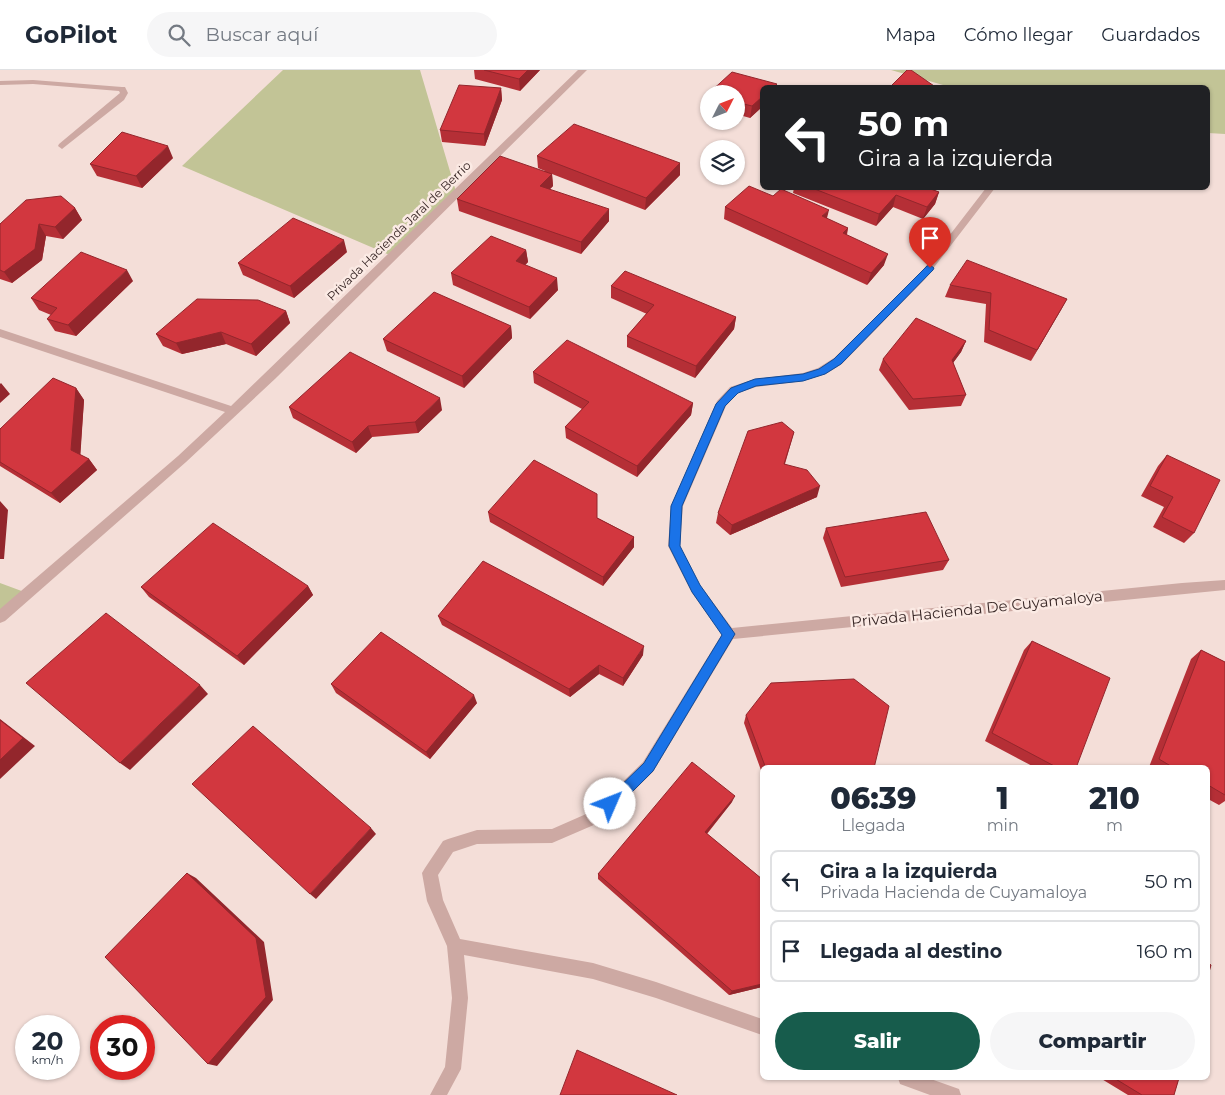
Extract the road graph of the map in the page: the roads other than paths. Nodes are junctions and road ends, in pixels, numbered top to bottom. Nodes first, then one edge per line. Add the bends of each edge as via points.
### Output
1 (583, 70) edge
2 (0, 82) edge
3 (62, 146) dead end
4 (988, 190) edge
5 (0, 333) edge
6 (233, 411) junction
7 (1225, 585) edge
8 (0, 617) edge
9 (729, 634) junction
10 (455, 946) junction
11 (760, 1026) edge
12 (912, 1080) edge
13 (438, 1095) edge
14 (953, 1095) edge

1 - 6 street, Privada Hacienda Jaral de Berrio
2 - 3 street via 122,89 121,98
4 - 9 street via 922,277 838,361 822,372 755,383 734,390 721,404 677,506 674,546 696,588
5 - 6 street
6 - 8 street, Privada Hacienda Jaral de Berrio
7 - 9 street, Privada Hacienda De Cuyamaloya
9 - 10 street via 648,767 598,816 552,836 477,837 448,846 430,873 435,901
10 - 11 street via 593,971
10 - 13 street via 460,998 453,1069
12 - 14 street

